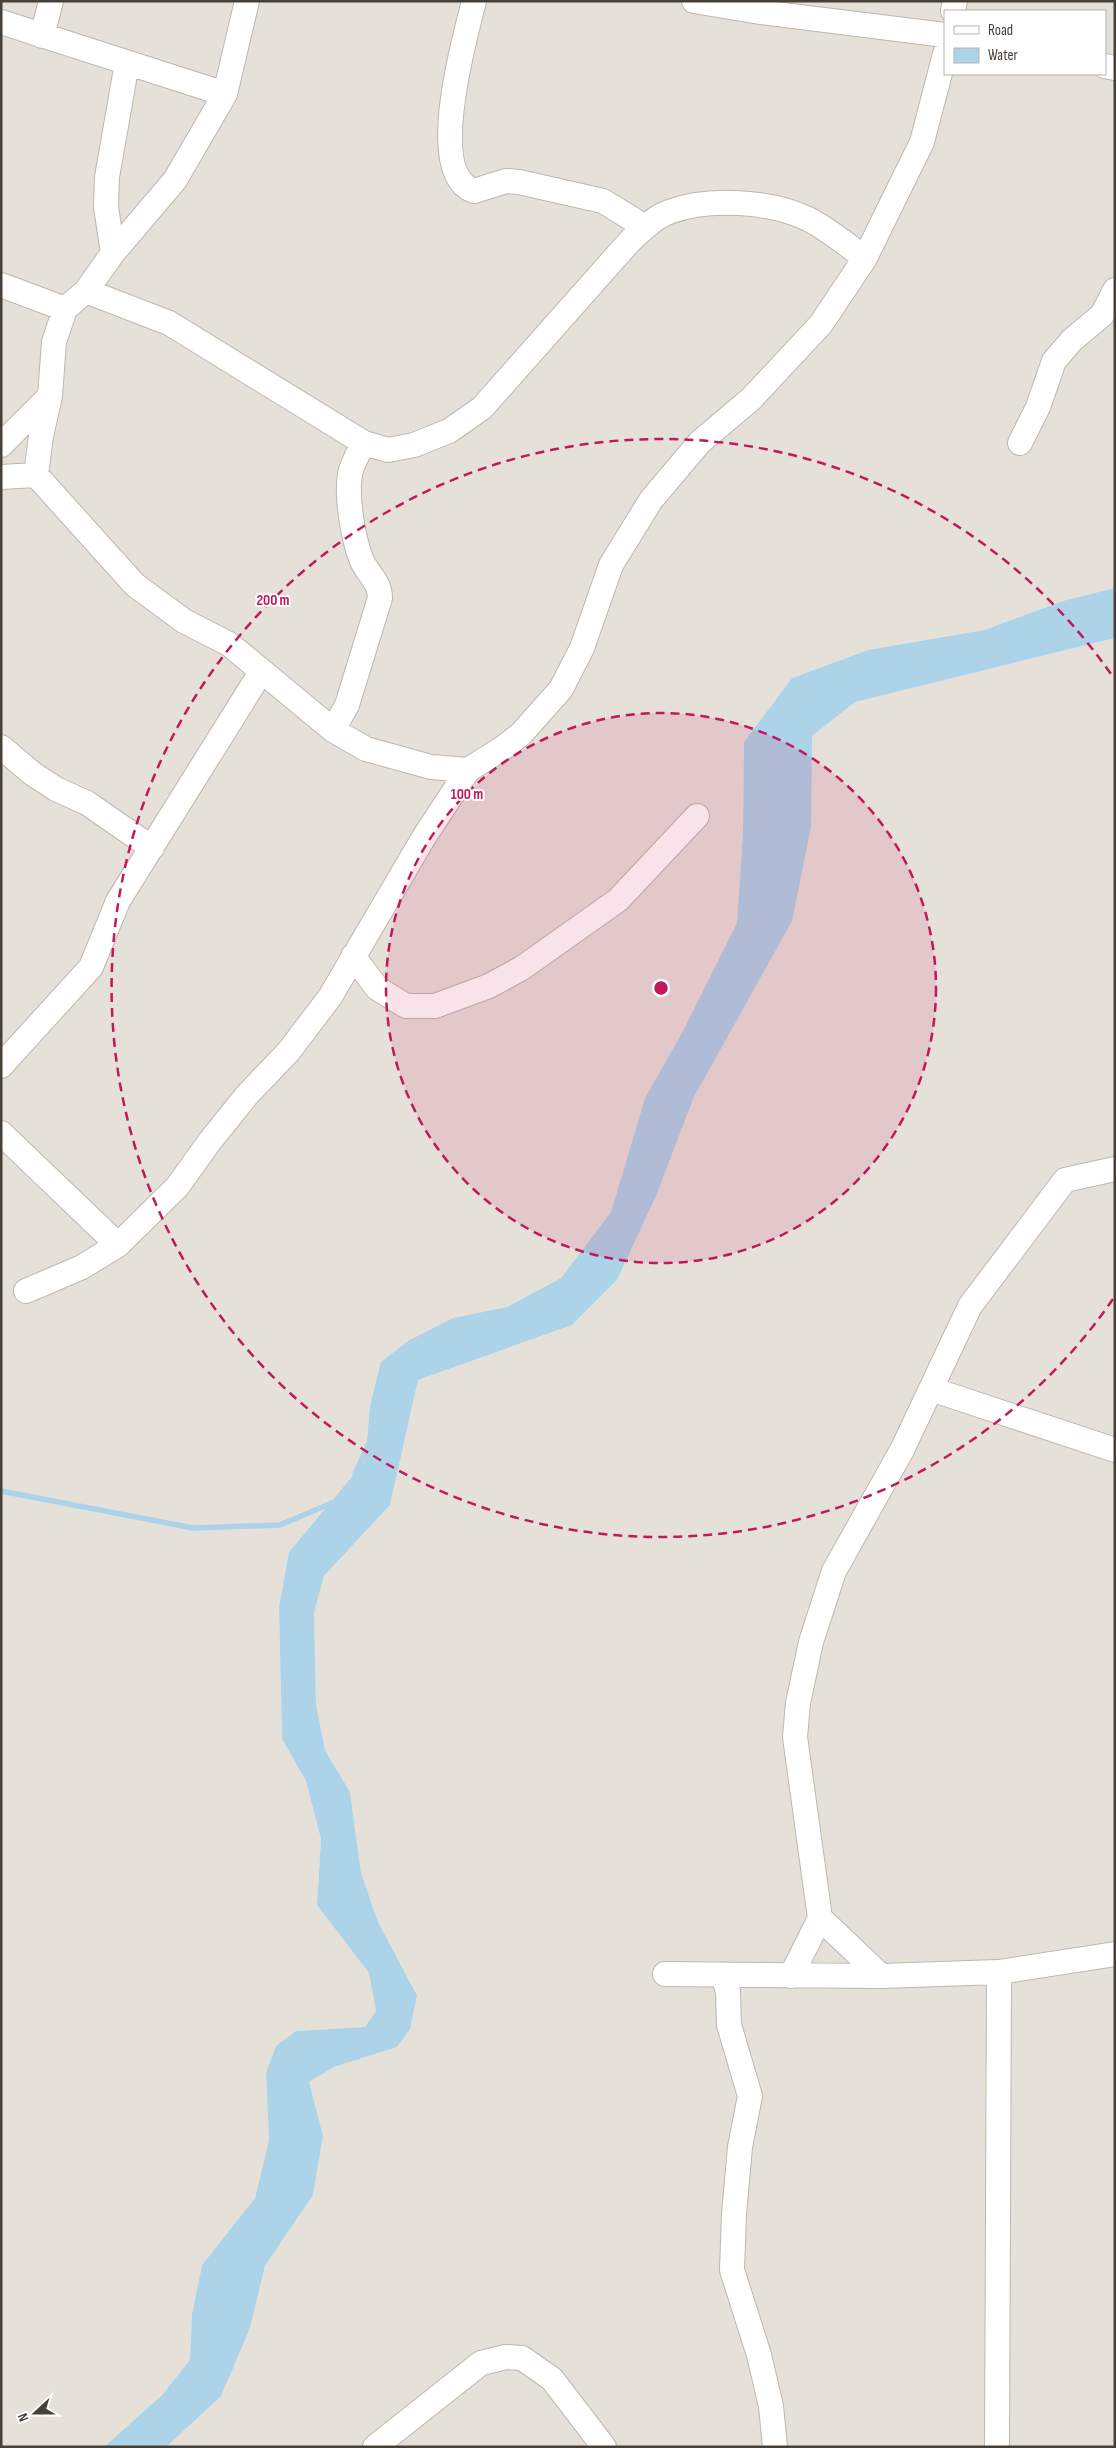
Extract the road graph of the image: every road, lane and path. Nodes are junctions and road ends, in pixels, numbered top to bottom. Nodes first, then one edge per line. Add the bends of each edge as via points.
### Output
1 (51, 1) edge
2 (247, 1) edge
3 (474, 1) edge
4 (694, 1) edge
5 (1, 22) edge
6 (944, 35) edge
7 (42, 36) junction
8 (944, 58) edge
9 (127, 63) junction
10 (225, 94) junction
11 (645, 227) junction
12 (113, 253) junction
13 (865, 258) junction
14 (1, 286) edge
15 (1115, 290) edge
16 (86, 291) junction
17 (65, 310) junction
18 (50, 396) junction
19 (364, 443) junction
20 (1020, 443) dead end
21 (1, 445) edge
22 (36, 475) junction
23 (1, 477) edge
24 (261, 672) junction
25 (333, 730) junction
26 (1, 747) edge
27 (468, 770) junction
28 (697, 816) dead end
29 (152, 848) junction
30 (353, 956) junction
31 (1, 1066) edge
32 (1, 1133) edge
33 (1115, 1169) edge
34 (118, 1245) junction
35 (26, 1291) dead end
36 (931, 1388) junction
37 (1115, 1450) edge
38 (820, 1918) junction
39 (1115, 1954) edge
40 (999, 1972) junction
41 (665, 1974) dead end
42 (723, 1975) junction
43 (791, 1976) junction
44 (881, 1976) junction
45 (375, 2447) edge
46 (604, 2447) edge
47 (775, 2447) edge
48 (997, 2447) edge

1 - 7 street
2 - 10 street
3 - 11 street via 452,96 450,119 455,169 464,185 474,192 506,182 541,186 603,201
4 - 6 street
5 - 7 street
7 - 9 street
8 - 13 street via 922,142
9 - 10 street
9 - 12 street via 107,177 106,207
10 - 12 street via 176,180
11 - 13 street via 670,212 717,203 770,205 808,219
11 - 19 street via 482,408 449,431 414,446 388,450
12 - 16 street
13 - 27 street via 821,324 751,399 700,442 651,500 611,565 582,648 562,689 521,734
14 - 17 street
15 - 20 street via 1102,315 1054,360 1038,407
16 - 17 street
16 - 19 street via 169,323
17 - 18 street via 54,342
18 - 21 street
18 - 22 street
19 - 25 street via 351,472 349,494 356,543 362,562 377,583 380,598 347,705
22 - 23 street
22 - 24 street via 135,585 184,621 229,644
24 - 25 street
24 - 29 street
25 - 27 street via 366,749 431,767
26 - 29 street via 41,779 87,803
27 - 30 street
28 - 30 street via 618,900 522,968 489,986 435,1006 406,1006 377,988
29 - 31 street via 118,901 91,967
30 - 34 street via 330,997 289,1051 222,1126 177,1187
32 - 34 street
33 - 36 street via 1065,1180 970,1306
34 - 35 street via 82,1267
36 - 37 street
36 - 38 street via 902,1450 834,1571 811,1642 798,1703 794,1737
38 - 43 street
38 - 44 street
39 - 40 street
40 - 44 street
40 - 48 street
41 - 42 street
42 - 43 street
42 - 47 street via 728,1992 729,2025 750,2096 740,2147 732,2270 759,2355 771,2406
43 - 44 street
45 - 46 street via 481,2363 506,2357 522,2358 552,2379

